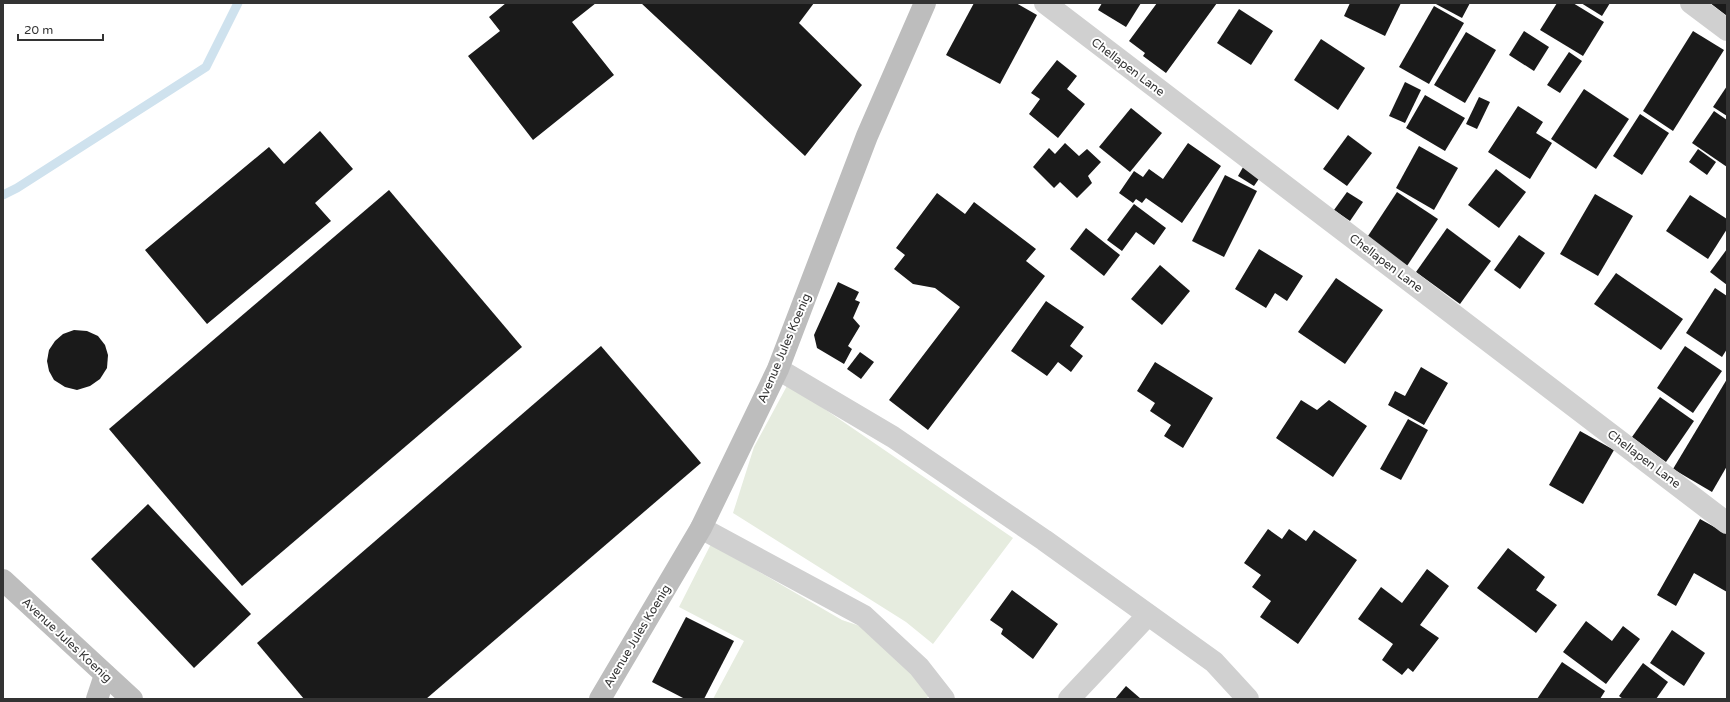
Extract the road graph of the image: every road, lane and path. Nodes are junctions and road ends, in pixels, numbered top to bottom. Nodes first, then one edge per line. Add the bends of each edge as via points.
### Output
1 (925, 3) edge
2 (1045, 3) edge
3 (1691, 3) edge
4 (1727, 30) edge
5 (778, 369) junction
6 (1727, 523) edge
7 (701, 528) junction
8 (3, 580) edge
9 (1148, 614) junction
10 (105, 676) junction
11 (130, 698) edge
12 (97, 699) edge
13 (600, 699) edge
14 (944, 699) edge
15 (1069, 699) edge
16 (1248, 699) edge

1 - 5 street, Avenue Jules Koenig via 867,136
2 - 6 street, Chellapen Lane
3 - 4 street
5 - 7 street, Avenue Jules Koenig
5 - 9 street via 893,437
7 - 13 street, Avenue Jules Koenig
7 - 14 street via 864,616 918,667
8 - 10 street, Avenue Jules Koenig
9 - 15 street
9 - 16 street via 1214,662
10 - 11 street, Avenue Jules Koenig
10 - 12 street

